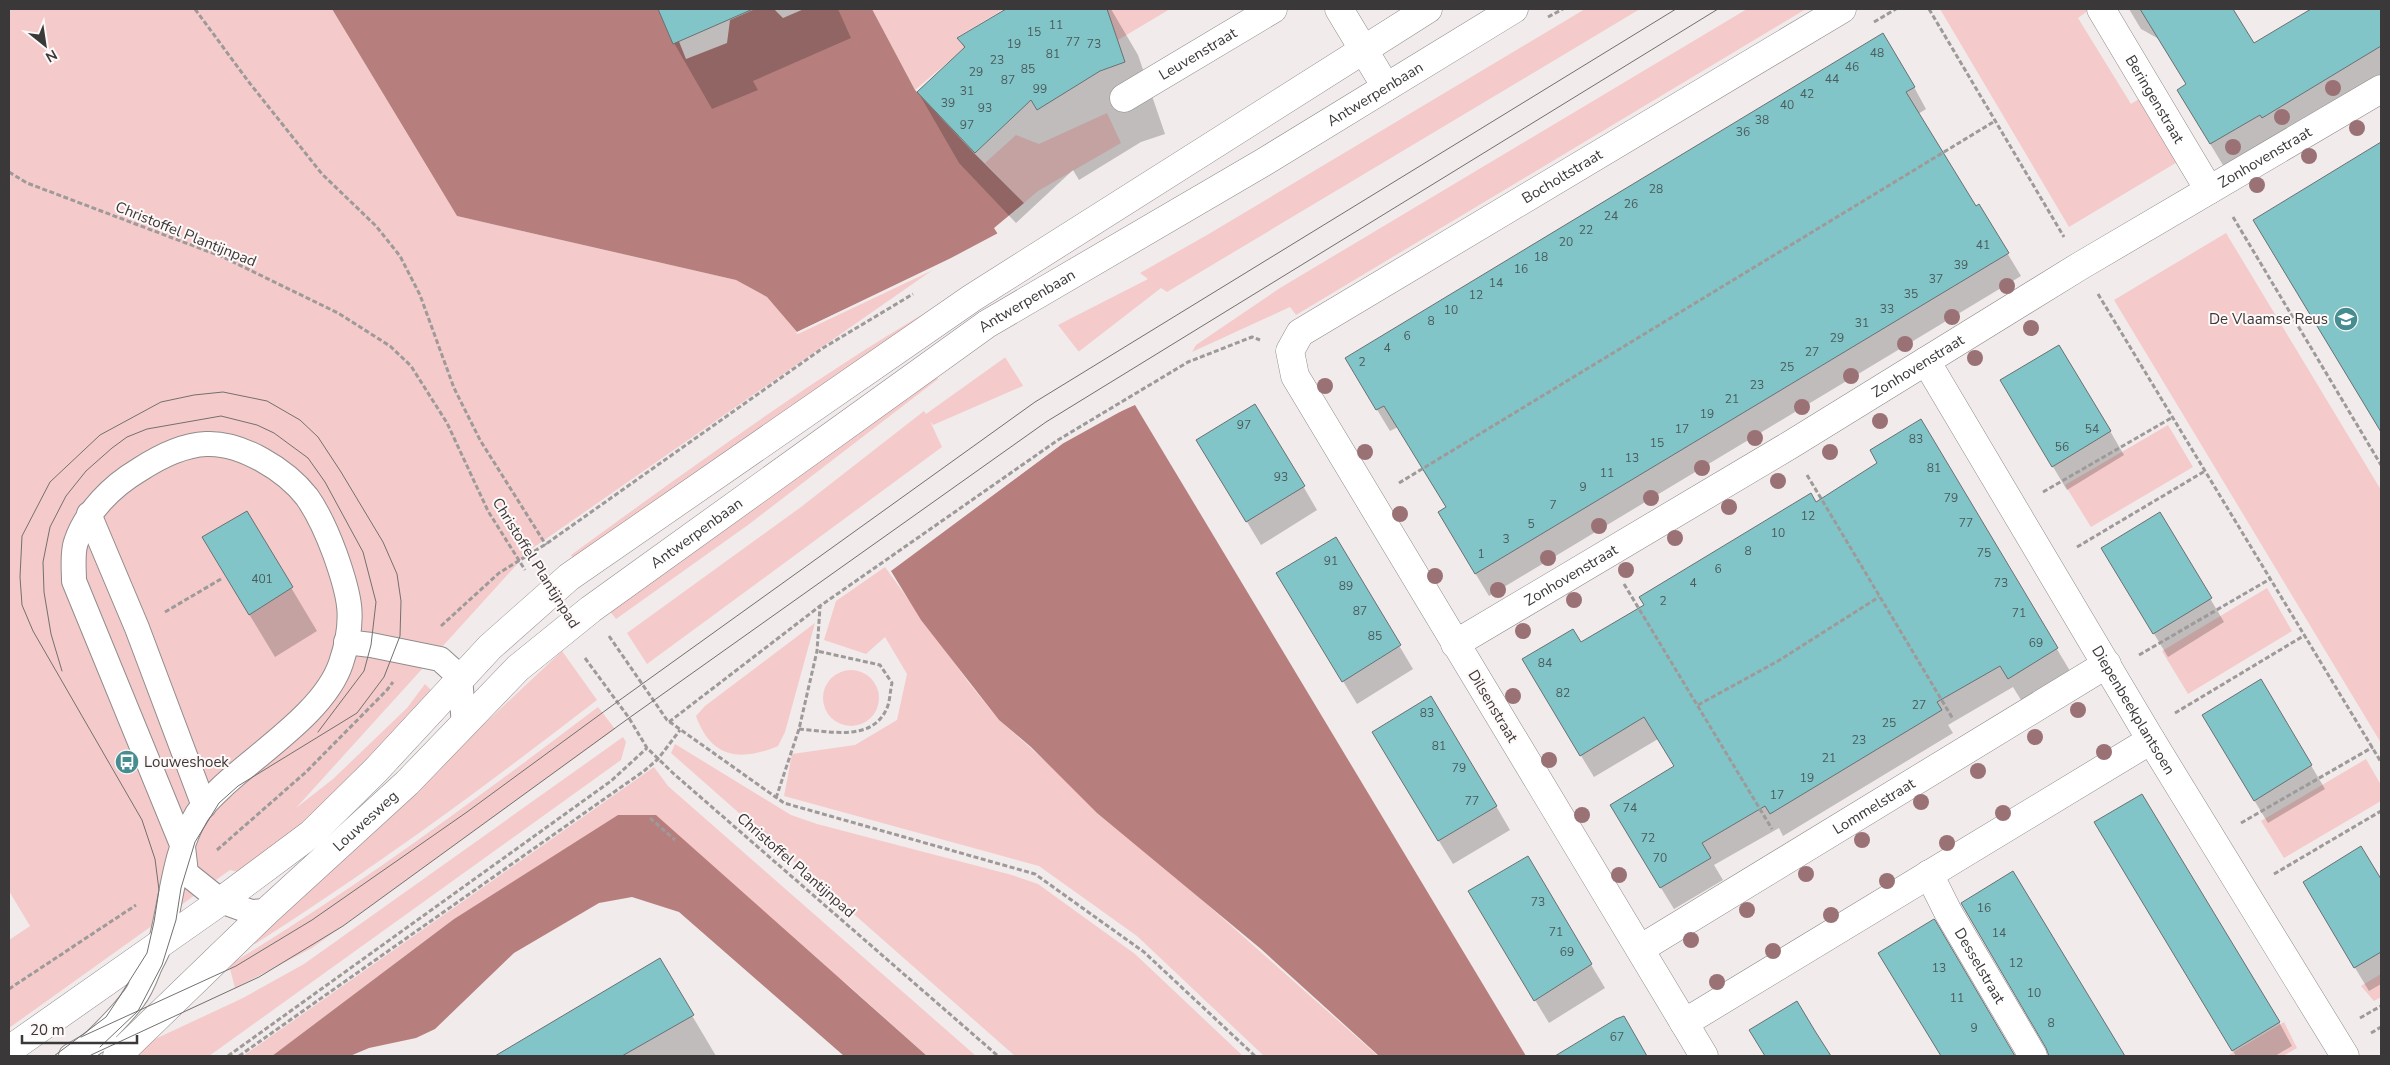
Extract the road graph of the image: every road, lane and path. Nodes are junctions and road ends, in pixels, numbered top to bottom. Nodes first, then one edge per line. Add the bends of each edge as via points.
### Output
1 (195, 9) edge
2 (1273, 9) edge
3 (1339, 9) edge
4 (1428, 9) edge
5 (1514, 9) edge
6 (1842, 9) edge
7 (1929, 9) edge
8 (2101, 9) edge
9 (1363, 50) junction
10 (1386, 87) junction
11 (2381, 89) edge
12 (1124, 98) dead end
13 (1994, 121) junction
14 (9, 172) edge
15 (2215, 186) junction
16 (2080, 266) junction
17 (1290, 351) junction
18 (1926, 361) junction
19 (2173, 417) junction
20 (1790, 446) junction
21 (2381, 465) edge
22 (2205, 471) junction
23 (1369, 501) junction
24 (2014, 509) junction
25 (89, 514) junction
26 (1607, 555) junction
27 (2047, 565) junction
28 (569, 577) junction
29 (2270, 579) junction
30 (545, 598) junction
31 (1879, 598) junction
32 (820, 606) junction
33 (591, 609) junction
34 (566, 629) junction
35 (2305, 635) junction
36 (346, 642) junction
37 (1456, 644) junction
38 (817, 651) junction
39 (2109, 668) junction
40 (460, 677) junction
41 (1698, 705) junction
42 (669, 722) junction
43 (464, 725) junction
44 (800, 729) junction
45 (680, 730) junction
46 (2148, 736) junction
47 (1969, 747) junction
48 (2373, 747) junction
49 (647, 748) junction
50 (658, 758) junction
51 (2381, 762) edge
52 (776, 798) junction
53 (204, 806) junction
54 (2381, 811) edge
55 (650, 818) dead end
56 (675, 840) dead end
57 (2212, 840) junction
58 (183, 847) junction
59 (1788, 858) junction
60 (1929, 874) junction
61 (174, 881) junction
62 (2244, 892) junction
63 (222, 901) junction
64 (267, 911) junction
65 (161, 943) junction
66 (1640, 949) junction
67 (9, 989) edge
68 (164, 1011) junction
69 (1684, 1023) junction
70 (9, 1050) edge
71 (81, 1050) edge
72 (116, 1056) edge
73 (228, 1056) edge
74 (239, 1056) edge
75 (998, 1056) edge
76 (1255, 1056) edge
77 (1704, 1056) edge
78 (2033, 1056) edge
79 (2345, 1056) edge

1 - 28 path via 322,174 376,226 400,256 420,295 454,388 480,440
2 - 12 street, Leuvenstraat
3 - 9 street
4 - 9 street, Antwerpenbaan
5 - 10 street, Antwerpenbaan
6 - 17 street, Bocholtstraat via 1300,333
7 - 13 path
8 - 15 street, Beringenstraat
9 - 10 street
9 - 28 street, Antwerpenbaan via 972,298
10 - 33 street, Antwerpenbaan via 987,324
11 - 15 street, Zonhovenstraat
13 - 16 path
13 - 23 path
14 - 30 path, Christoffel Plantijnpad via 27,183 223,257 338,313 390,346 411,366 446,423 488,511
15 - 16 street, Zonhovenstraat
15 - 21 path
16 - 18 street, Zonhovenstraat
16 - 19 path
17 - 23 street, Dilsenstraat via 1296,376
17 - 32 path via 1252,337 1188,362 1058,440
18 - 20 street, Zonhovenstraat
18 - 24 street, Diepenbeekplantsoen
19 - 22 path
19 - 24 path
20 - 26 street, Zonhovenstraat
20 - 31 path
22 - 27 path
22 - 29 path
23 - 37 street, Dilsenstraat
24 - 27 street, Diepenbeekplantsoen
25 - 36 lane via 125,478 180,449 221,444 259,457 306,497 329,537 348,590 350,625
25 - 53 lane via 137,628
25 - 58 lane via 75,544 74,581
26 - 37 street, Zonhovenstraat
26 - 41 path
27 - 39 street, Diepenbeekplantsoen
28 - 30 street, Antwerpenbaan
29 - 35 path
29 - 39 path
30 - 40 street, Louwesweg
31 - 41 path via 1778,661
31 - 47 path
32 - 38 path
32 - 42 path
33 - 34 street, Antwerpenbaan
33 - 42 path
34 - 43 street, Louwesweg via 518,668
34 - 49 path, Christoffel Plantijnpad
35 - 46 path
35 - 48 path
36 - 40 lane via 440,659
36 - 53 lane via 331,682 309,711 234,775
37 - 66 street, Dilsenstraat
38 - 44 path
38 - 44 path via 880,665 892,683 886,710 874,726 853,733
39 - 46 street, Diepenbeekplantsoen
39 - 47 street, Lommelstraat
40 - 43 lane
40 - 63 street, Louwesweg via 376,770 311,834
41 - 59 path
42 - 45 path
43 - 64 street, Louwesweg via 407,783
44 - 52 path
45 - 50 path
45 - 52 path
46 - 57 street, Diepenbeekplantsoen
46 - 60 street
47 - 59 street, Lommelstraat
48 - 51 path
48 - 57 path
49 - 50 path, Christoffel Plantijnpad
49 - 73 path via 611,781
50 - 74 path
50 - 75 path, Christoffel Plantijnpad
52 - 76 path via 856,825 1035,874 1144,952
53 - 58 lane via 196,815
54 - 62 path
55 - 56 path
57 - 62 street, Diepenbeekplantsoen
58 - 61 lane
58 - 63 lane via 186,872
59 - 66 street, Lommelstraat
60 - 69 street
60 - 78 street, Desselstraat
61 - 65 lane
61 - 67 path
62 - 79 street, Diepenbeekplantsoen
63 - 64 lane via 251,912
63 - 65 street, Louwesweg
64 - 68 street, Louwesweg
65 - 70 street, Louwesweg
65 - 71 lane, Louwesweg via 135,998
66 - 69 street, Dilsenstraat
68 - 71 lane, Louwesweg
68 - 72 street, Louwesweg
69 - 77 street, Dilsenstraat

